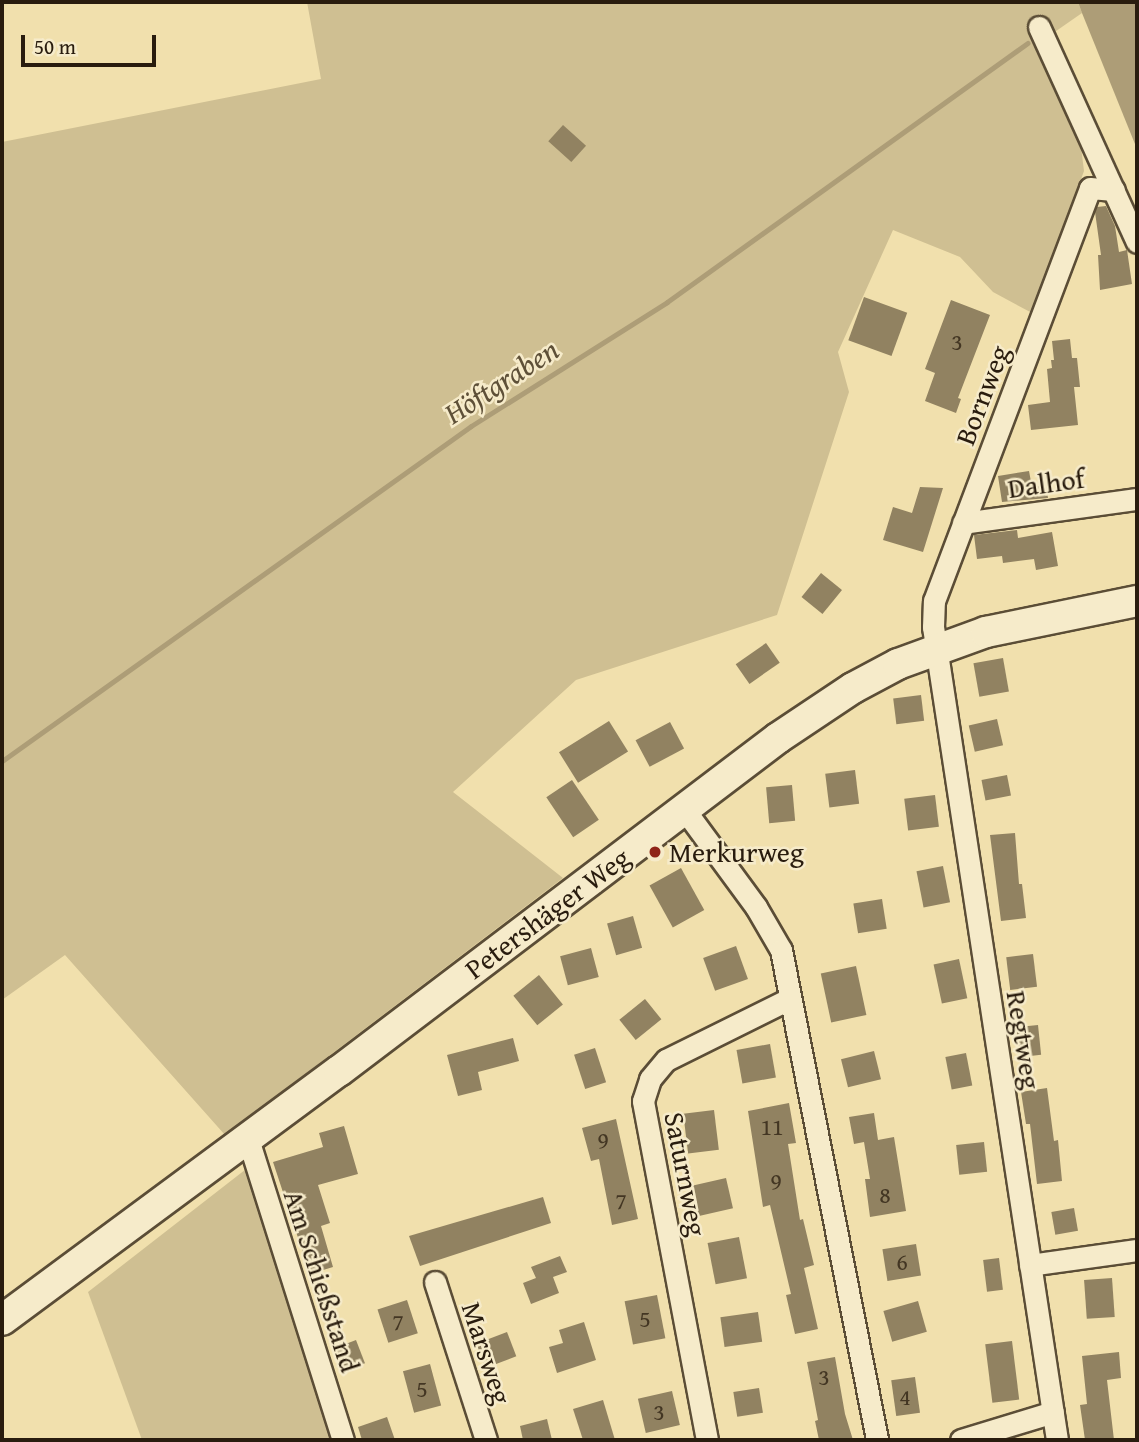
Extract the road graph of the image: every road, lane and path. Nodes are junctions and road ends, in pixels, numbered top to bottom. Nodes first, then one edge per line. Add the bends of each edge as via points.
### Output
1 (1039, 27) dead end
2 (1114, 190) junction
3 (1137, 242) edge
4 (1137, 499) edge
5 (963, 523) junction
6 (1137, 601) edge
7 (937, 648) junction
8 (684, 809) junction
9 (789, 999) junction
10 (248, 1139) junction
11 (1137, 1250) edge
12 (1030, 1265) junction
13 (435, 1282) dead end
14 (2, 1320) edge
15 (1053, 1412) junction
16 (343, 1440) edge
17 (486, 1440) edge
18 (708, 1440) edge
19 (877, 1440) edge
20 (961, 1440) edge
21 (1057, 1440) edge

1 - 2 street
2 - 3 street
2 - 5 street, Bornweg via 1090,188
4 - 5 street, Dalhof
5 - 7 street, Bornweg via 934,601
6 - 7 street, Petershäger Weg via 1042,618
7 - 8 street, Petershäger Weg via 853,688
7 - 12 street, Regtweg
8 - 9 street via 756,907 781,950
8 - 10 street, Petershäger Weg
9 - 18 street, Saturnweg via 666,1060 650,1079 643,1101
9 - 19 street
10 - 14 street, Petershäger Weg
10 - 16 street, Am Schießstand
11 - 12 street
12 - 15 street, Regtweg
13 - 17 street, Marsweg
15 - 20 street
15 - 21 street, Regtweg

